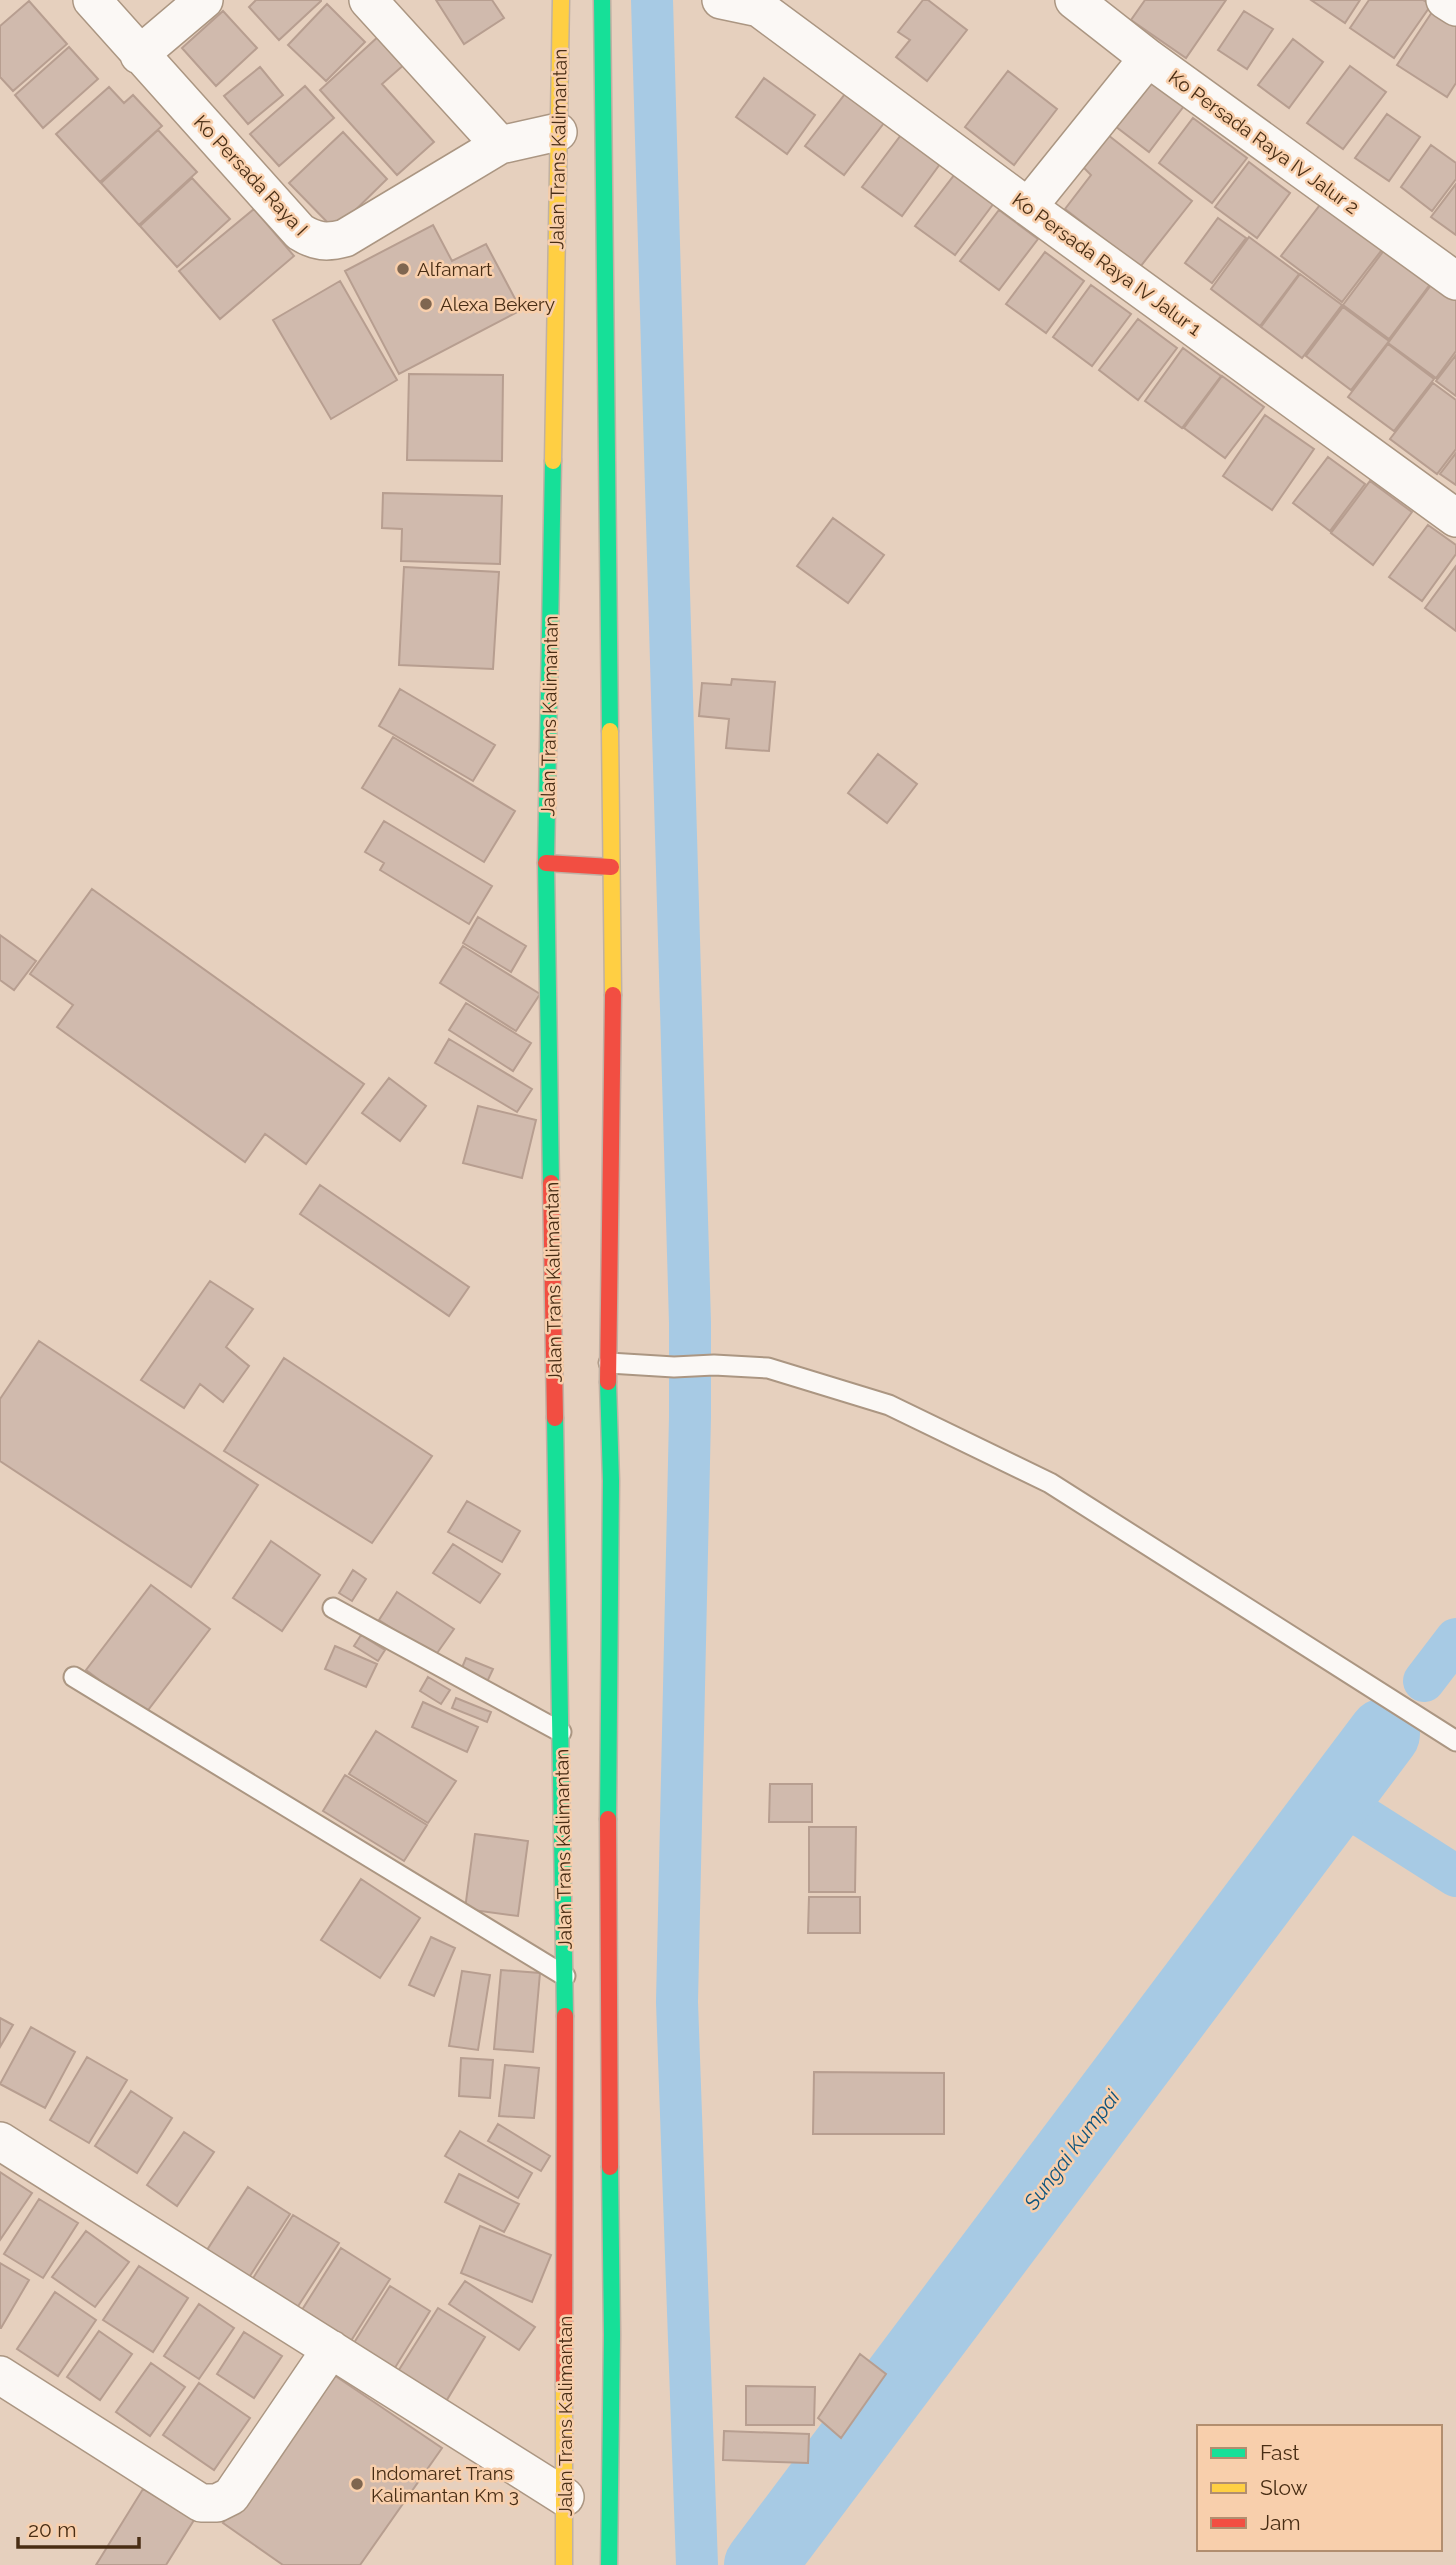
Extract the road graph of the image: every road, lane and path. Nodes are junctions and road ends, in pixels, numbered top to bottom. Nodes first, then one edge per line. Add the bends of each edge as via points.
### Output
1 (92, 0) edge
2 (204, 0) edge
3 (368, 0) edge
4 (561, 0) edge
5 (602, 0) edge
6 (721, 0) edge
7 (1074, 0) edge
8 (1445, 0) edge
9 (768, 4) edge
10 (1456, 7) edge
11 (139, 55) junction
12 (1148, 58) junction
13 (558, 132) junction
14 (500, 145) junction
15 (1028, 207) junction
16 (1456, 281) edge
17 (1456, 518) edge
18 (546, 859) junction
19 (611, 863) junction
20 (609, 1363) junction
21 (333, 1608) dead end
22 (74, 1677) dead end
23 (561, 1732) junction
24 (1456, 1741) edge
25 (565, 1976) junction
26 (0, 2141) edge
27 (331, 2349) junction
28 (0, 2375) edge
29 (565, 2497) junction
30 (564, 2565) edge
31 (609, 2565) edge

1 - 11 street, Ko Persada Raya I
2 - 11 street
3 - 14 street
4 - 13 highway, Jalan Trans Kalimantan
5 - 19 highway
6 - 9 street
7 - 12 street, Ko Persada Raya IV Jalur 2
8 - 10 street
9 - 15 street, Ko Persada Raya IV Jalur 1
11 - 14 street, Ko Persada Raya I via 300,232 313,240 345,238
12 - 15 street
12 - 16 street, Ko Persada Raya IV Jalur 2
13 - 14 street, Ko Persada Raya I
13 - 18 highway, Jalan Trans Kalimantan
15 - 17 street, Ko Persada Raya IV Jalur 1
18 - 19 highway
18 - 23 highway, Jalan Trans Kalimantan
19 - 20 highway
20 - 24 lane via 768,1368 889,1405 1050,1483
20 - 31 highway
21 - 23 lane
22 - 25 lane
23 - 25 highway, Jalan Trans Kalimantan
25 - 29 highway, Jalan Trans Kalimantan
26 - 27 street
27 - 28 street via 231,2496 217,2503 201,2503
27 - 29 street
29 - 30 highway, Jalan Trans Kalimantan

